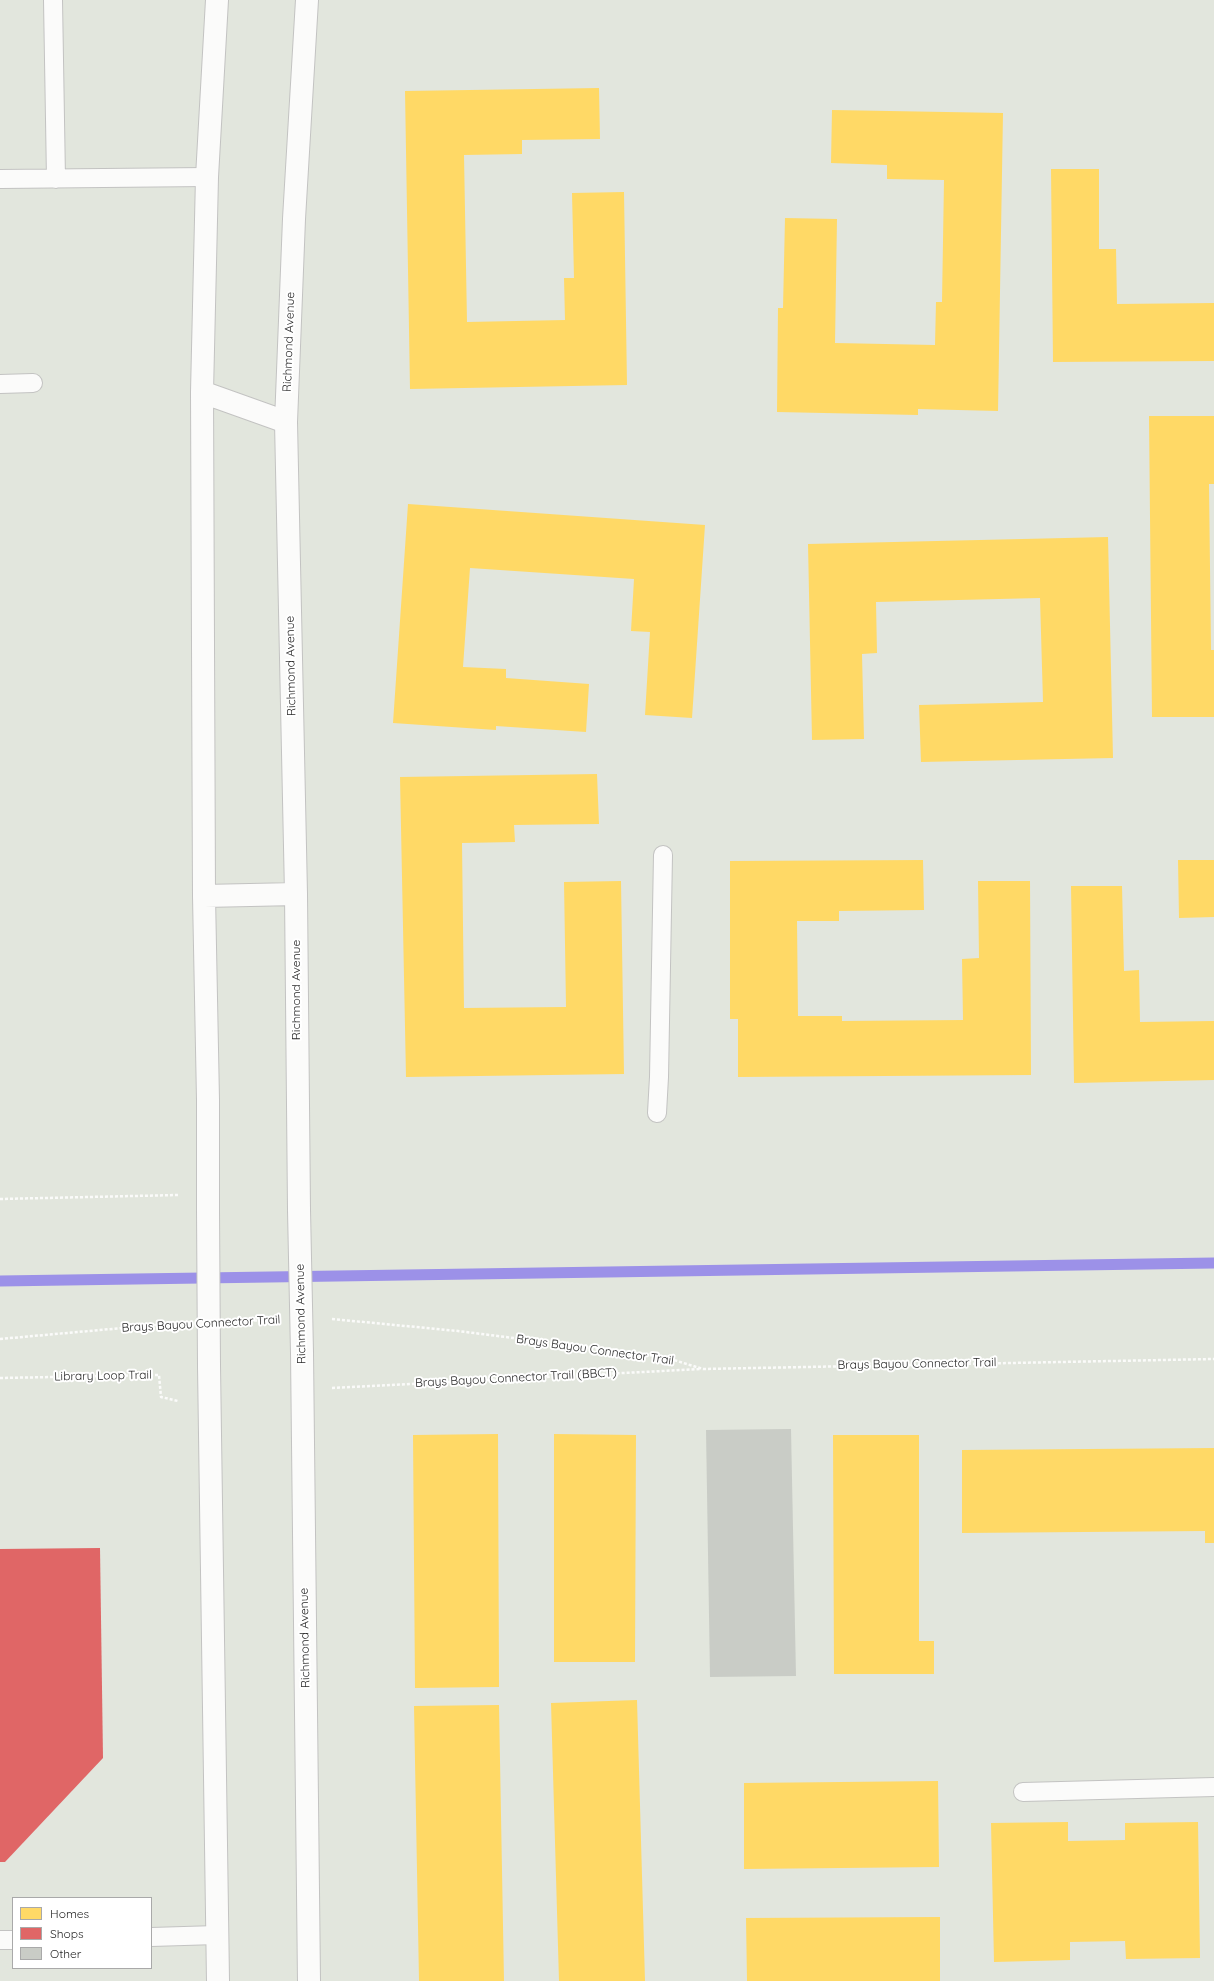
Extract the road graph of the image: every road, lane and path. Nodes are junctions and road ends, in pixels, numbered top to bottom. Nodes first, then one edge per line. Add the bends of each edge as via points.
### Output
1 (53, 0) edge
2 (217, 0) edge
3 (307, 0) edge
4 (207, 177) junction
5 (56, 178) junction
6 (0, 179) edge
7 (33, 383) dead end
8 (0, 384) edge
9 (202, 392) junction
10 (286, 422) junction
11 (663, 855) dead end
12 (296, 894) junction
13 (204, 896) junction
14 (657, 1113) dead end
15 (0, 1198) edge
16 (208, 1202) junction
17 (327, 1319) dead end
18 (273, 1320) dead end
19 (234, 1321) dead end
20 (180, 1323) dead end
21 (0, 1339) edge
22 (1214, 1359) edge
23 (703, 1369) junction
24 (0, 1378) edge
25 (329, 1388) dead end
26 (178, 1396) dead end
27 (1214, 1787) edge
28 (1023, 1792) dead end
29 (217, 1935) junction
30 (152, 1937) edge
31 (0, 1940) edge
32 (12, 1940) edge
33 (218, 1981) edge
34 (309, 1981) edge

1 - 5 lane
2 - 4 main road
3 - 10 main road, Richmond Avenue via 294,219
4 - 5 lane
4 - 9 main road
5 - 6 lane
7 - 8 lane
9 - 10 main road
9 - 13 main road
10 - 12 main road, Richmond Avenue
11 - 14 lane via 660,1077
12 - 13 main road
12 - 34 main road, Richmond Avenue, bridge
13 - 16 main road
15 - 16 path
16 - 29 main road, bridge
17 - 23 path, Brays Bayou Connector Trail via 458,1331 656,1356
18 - 19 path, Brays Bayou Connector Trail
20 - 21 path, Brays Bayou Connector Trail
22 - 23 path, Brays Bayou Connector Trail
23 - 25 path, Brays Bayou Connector Trail (BBCT)
24 - 26 path, Library Loop Trail via 159,1375 161,1397 178,1402
27 - 28 lane
29 - 30 lane
29 - 33 main road
31 - 32 lane

